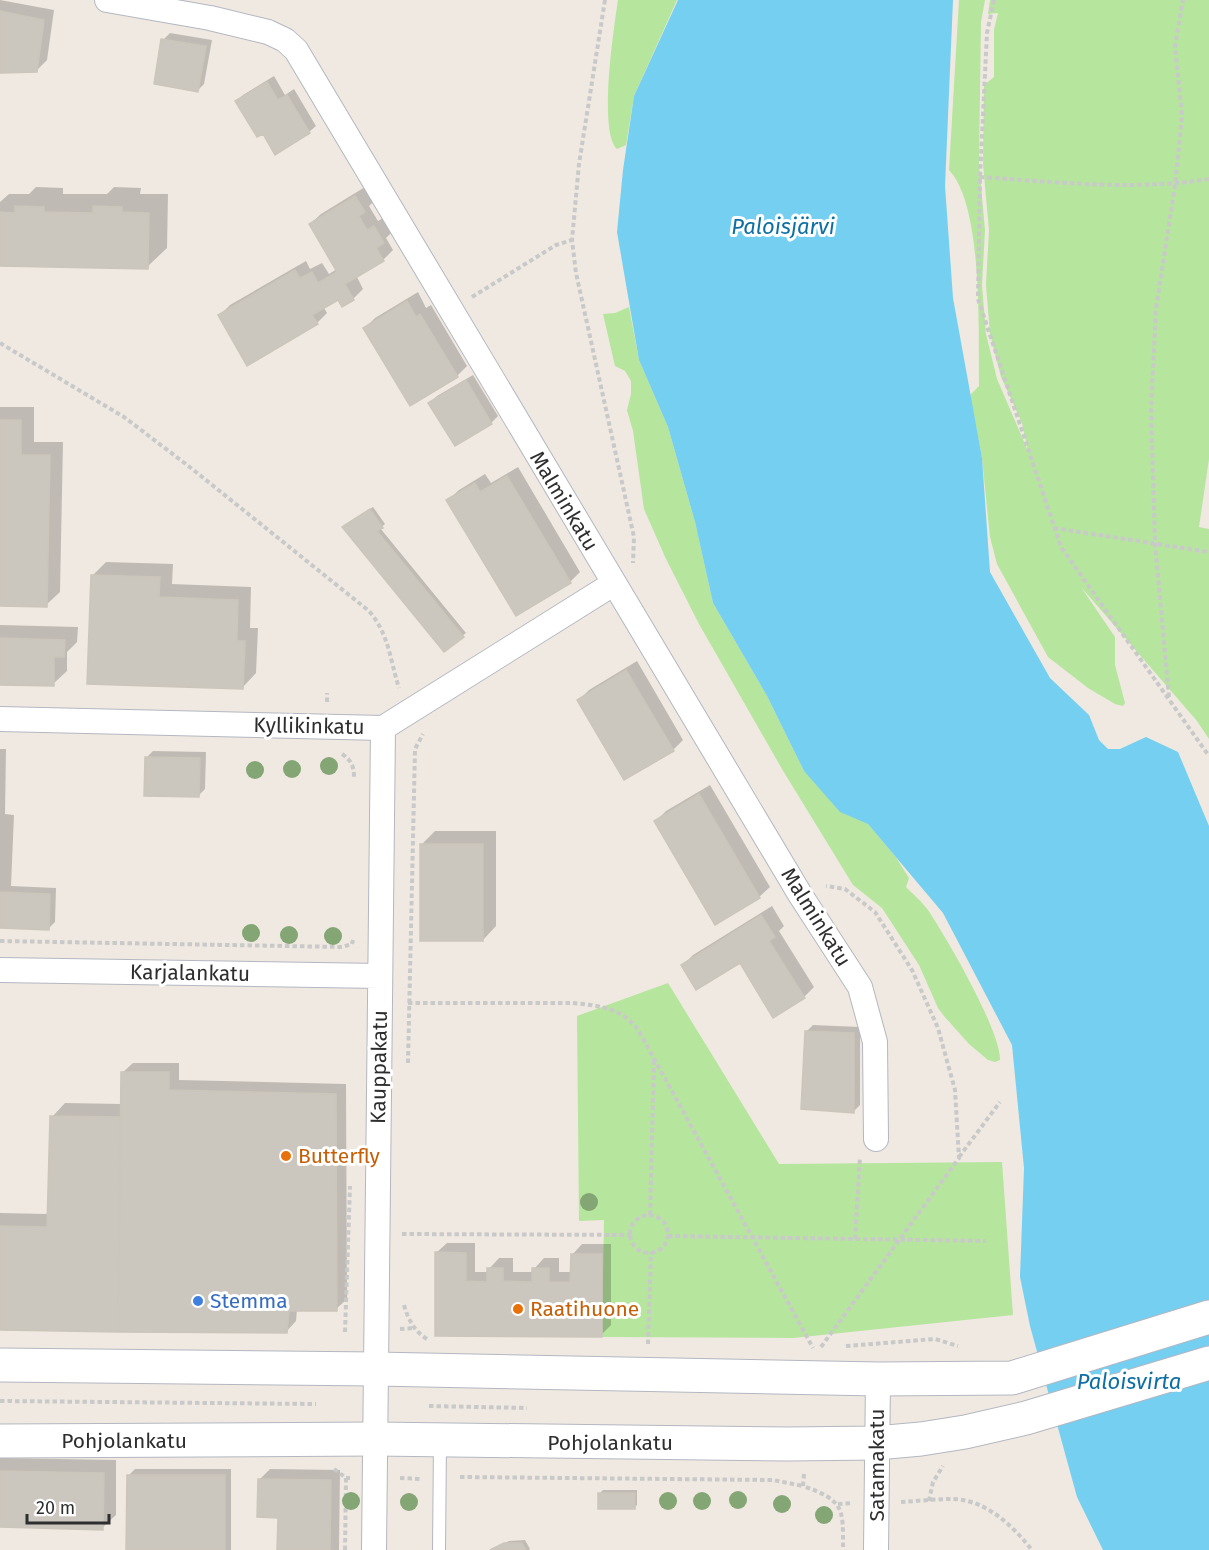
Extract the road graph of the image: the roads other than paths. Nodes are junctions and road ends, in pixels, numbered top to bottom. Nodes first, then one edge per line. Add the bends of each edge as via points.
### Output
1 (107, 0) edge
2 (613, 584) junction
3 (0, 719) edge
4 (383, 728) junction
5 (0, 970) edge
6 (380, 975) junction
7 (876, 1139) road end
8 (1209, 1317) edge
9 (1209, 1362) edge
10 (0, 1365) edge
11 (376, 1369) junction
12 (878, 1379) junction
13 (375, 1439) junction
14 (0, 1441) edge
15 (440, 1441) junction
16 (876, 1443) junction
17 (374, 1550) edge
18 (439, 1550) edge
19 (876, 1550) edge

1 - 2 street, Malminkatu via 268,32 296,50
2 - 4 street, Kyllikinkatu
2 - 7 street, Malminkatu via 860,987 875,1042
3 - 4 street, Kyllikinkatu
4 - 6 street, Kauppakatu
5 - 6 street, Karjalankatu
6 - 11 street, Kauppakatu
8 - 12 main road via 1012,1378
9 - 16 main road, Pohjolankatu via 1026,1418 932,1437
10 - 11 main road
11 - 12 main road
11 - 13 street, Kauppakatu
12 - 16 street, Satamakatu
13 - 14 main road, Pohjolankatu
13 - 15 main road, Pohjolankatu
13 - 17 street, Kauppakatu
15 - 16 main road, Pohjolankatu
15 - 18 lane
16 - 19 street, Satamakatu

